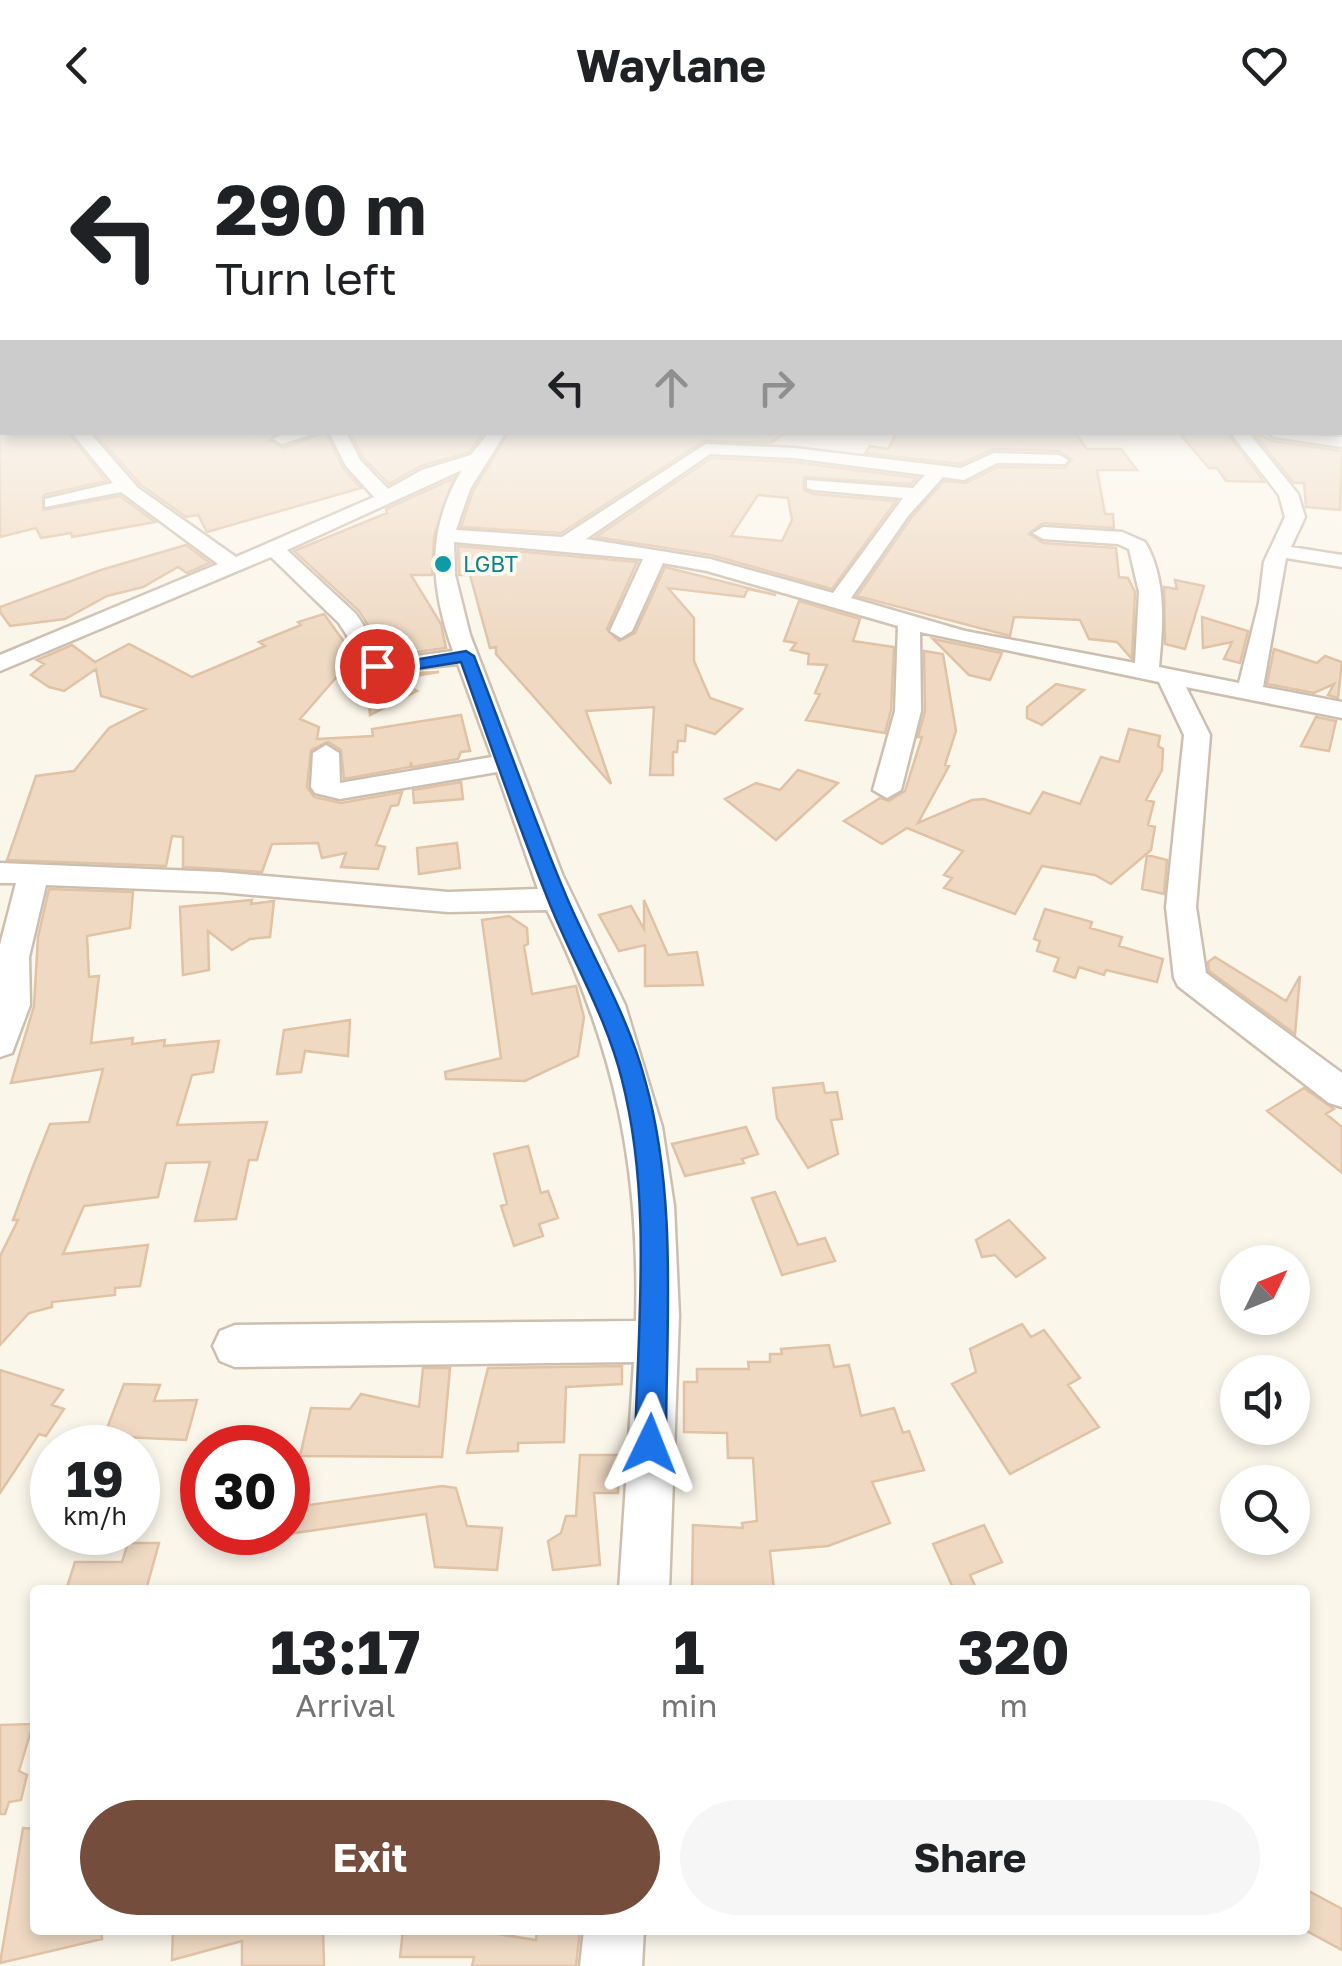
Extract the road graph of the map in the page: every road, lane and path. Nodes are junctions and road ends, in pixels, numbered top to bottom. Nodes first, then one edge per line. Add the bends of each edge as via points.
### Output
1 (110, 469) edge
2 (358, 469) edge
3 (447, 469) edge
4 (471, 469) edge
5 (677, 469) edge
6 (925, 469) edge
7 (977, 469) edge
8 (1266, 469) edge
9 (940, 470) junction
10 (814, 484) dead end
11 (124, 486) junction
12 (919, 494) junction
13 (386, 498) junction
14 (52, 503) dead end
15 (1043, 533) dead end
16 (444, 535) junction
17 (566, 543) junction
18 (274, 550) junction
19 (1279, 551) junction
20 (656, 554) junction
21 (1342, 561) edge
22 (234, 566) junction
23 (838, 602) junction
24 (909, 623) junction
25 (621, 631) dead end
26 (466, 656) junction
27 (0, 664) edge
28 (1157, 674) junction
29 (1249, 693) junction
30 (1342, 710) edge
31 (326, 752) dead end
32 (506, 763) junction
33 (887, 790) dead end
34 (0, 873) edge
35 (34, 873) junction
36 (558, 899) junction
37 (0, 1044) edge
38 (1342, 1093) edge
39 (654, 1341) junction
40 (236, 1346) dead end
41 (644, 1585) edge
42 (613, 1935) edge
43 (610, 1966) edge

1 - 11 street
2 - 13 street
3 - 13 street
4 - 16 street
5 - 17 street
6 - 9 street
7 - 9 street via 968,474
8 - 19 street via 1293,503 1293,527
9 - 12 street
10 - 12 street
11 - 14 street
11 - 22 street
12 - 23 street
13 - 18 street
15 - 28 street via 1122,538 1138,546
16 - 17 street
16 - 26 street via 450,602
17 - 20 street
18 - 22 street
18 - 26 street via 348,619 380,668
19 - 21 street
19 - 29 street
20 - 23 street
20 - 25 street
22 - 27 street
23 - 24 street
24 - 28 street
24 - 33 street via 908,711
26 - 32 street
28 - 29 street
28 - 38 street via 1197,734 1181,907 1190,978
29 - 30 street
31 - 32 street via 325,786 340,791
32 - 36 street
34 - 35 street
35 - 36 street via 448,902
35 - 37 street
36 - 39 street via 634,1080 654,1227
39 - 40 street
39 - 41 street
42 - 43 street

